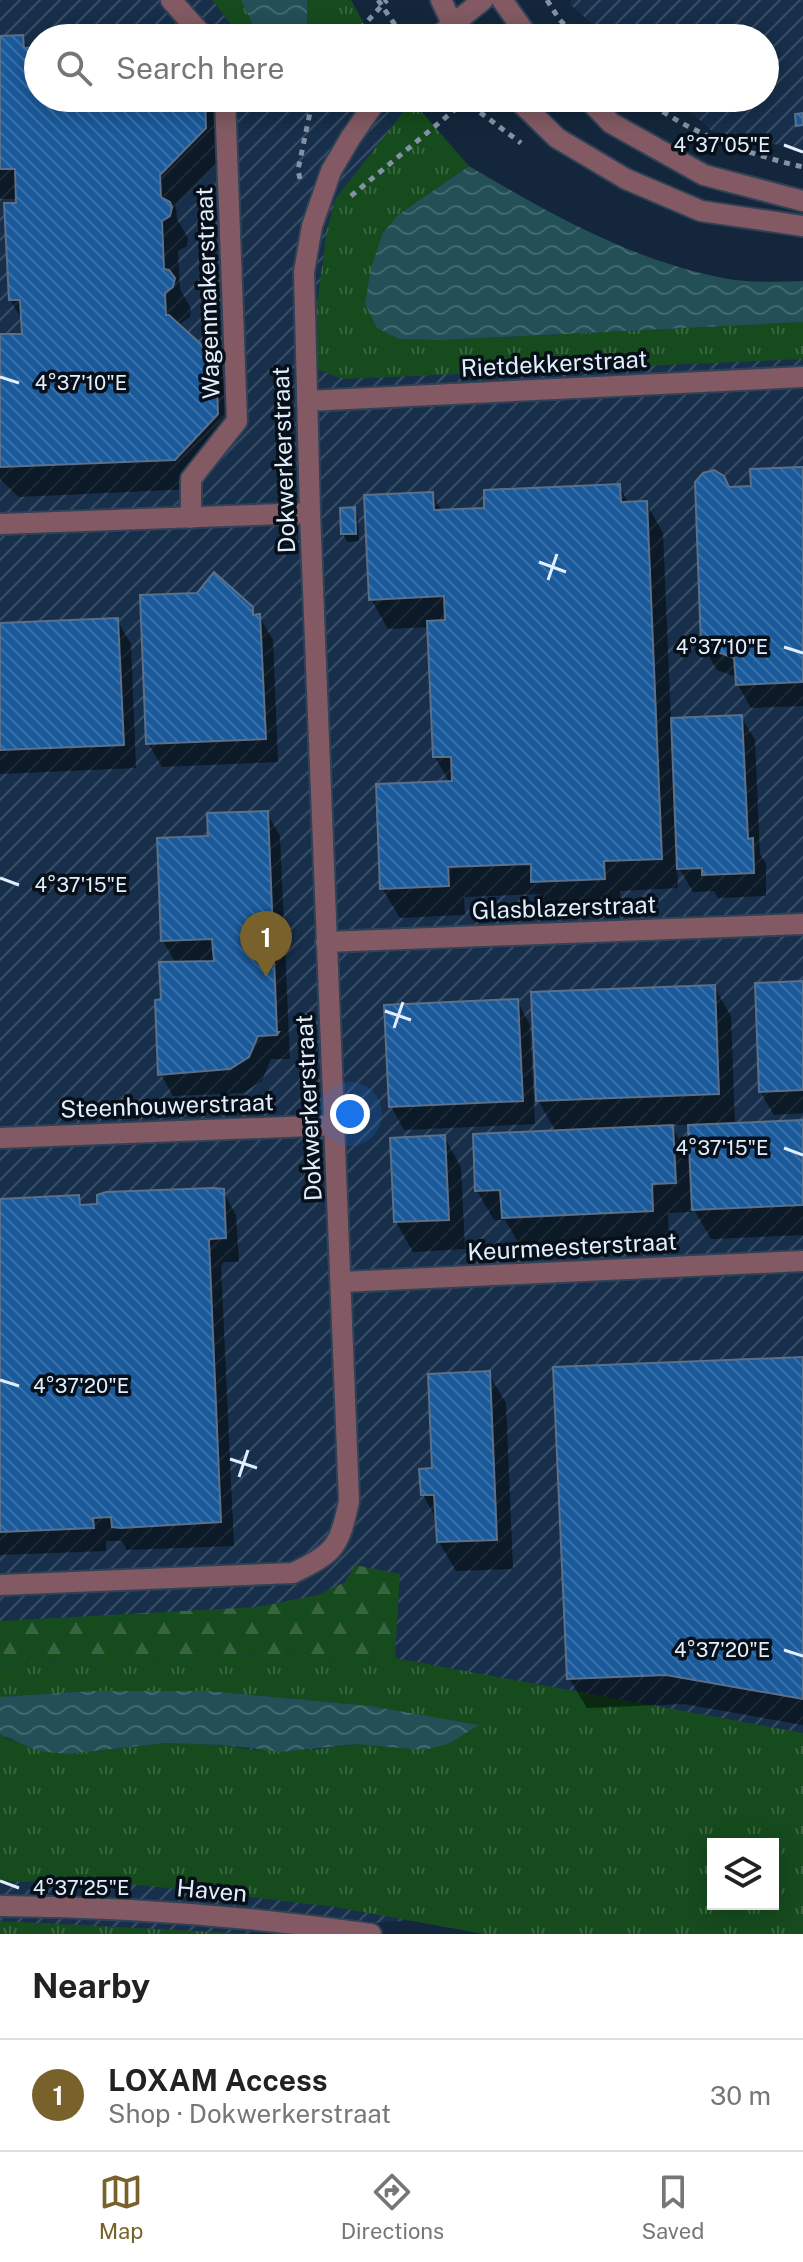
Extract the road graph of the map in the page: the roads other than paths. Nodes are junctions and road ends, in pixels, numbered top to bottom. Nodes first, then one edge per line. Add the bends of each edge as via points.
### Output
1 (171, 0) edge
2 (441, 0) edge
3 (483, 0) edge
4 (502, 0) edge
5 (192, 24) edge
6 (455, 24) edge
7 (463, 24) edge
8 (519, 24) edge
9 (226, 112) edge
10 (368, 112) edge
11 (530, 112) edge
12 (600, 112) edge
13 (803, 201) edge
14 (803, 226) edge
15 (803, 377) edge
16 (307, 401) junction
17 (310, 513) junction
18 (191, 518) junction
19 (0, 524) edge
20 (803, 924) edge
21 (326, 942) junction
22 (335, 1125) junction
23 (0, 1138) edge
24 (803, 1261) edge
25 (342, 1282) junction
26 (0, 1585) edge
27 (0, 1906) edge
28 (371, 1934) edge

1 - 5 street
2 - 6 street
3 - 7 street
4 - 8 street
9 - 18 street, Wagenmakerstraat via 237,421 191,479
10 - 16 street, Dokwerkerstraat via 331,171 312,226 304,272
11 - 14 street via 557,138 626,179 701,211
12 - 13 street via 704,175
15 - 16 street, Rietdekkerstraat
16 - 17 street, Dokwerkerstraat
17 - 18 street
17 - 21 street, Dokwerkerstraat
18 - 19 street
20 - 21 street, Glasblazerstraat
21 - 22 street, Dokwerkerstraat
22 - 23 street, Steenhouwerstraat
22 - 25 street, Dokwerkerstraat
24 - 25 street, Keurmeesterstraat
25 - 26 street, Dokwerkerstraat via 349,1501 341,1537 325,1557 293,1573
27 - 28 street, Haven via 94,1907

